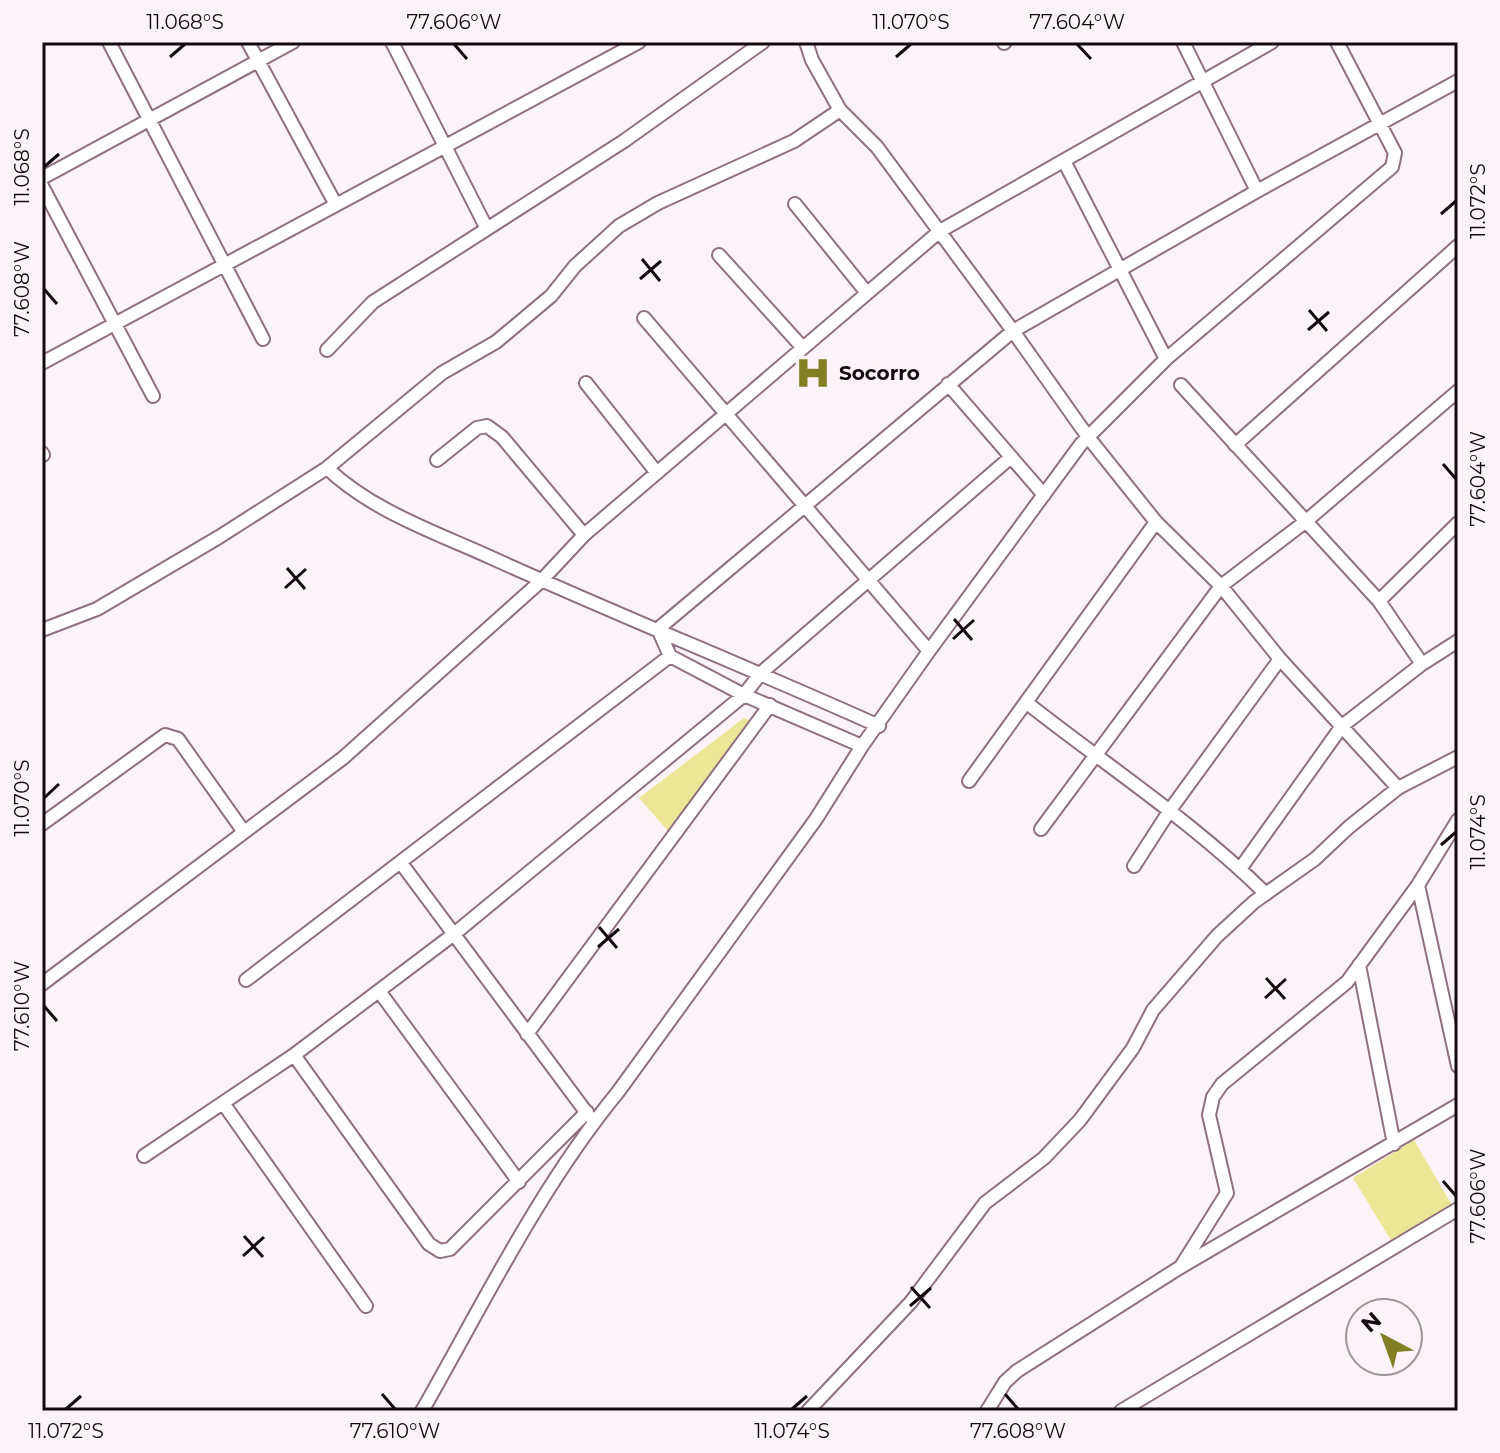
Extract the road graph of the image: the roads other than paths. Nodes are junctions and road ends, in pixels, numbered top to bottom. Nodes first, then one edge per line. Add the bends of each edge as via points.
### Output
1 (109, 42) edge
2 (248, 42) edge
3 (293, 42) edge
4 (392, 42) edge
5 (639, 42) edge
6 (763, 42) edge
7 (806, 42) edge
8 (1183, 42) edge
9 (1272, 42) edge
10 (1337, 42) edge
11 (258, 60) junction
12 (1458, 81) edge
13 (1203, 82) junction
14 (840, 110) junction
15 (150, 119) junction
16 (1379, 123) junction
17 (446, 146) junction
18 (1064, 161) junction
19 (42, 178) edge
20 (42, 186) edge
21 (1257, 191) junction
22 (795, 204) dead end
23 (336, 205) junction
24 (487, 229) junction
25 (940, 231) junction
26 (1458, 246) edge
27 (719, 255) dead end
28 (225, 264) junction
29 (1120, 269) junction
30 (867, 293) junction
31 (644, 318) dead end
32 (115, 324) junction
33 (1013, 331) junction
34 (263, 339) dead end
35 (803, 348) junction
36 (327, 350) dead end
37 (1166, 359) junction
38 (42, 363) edge
39 (586, 383) dead end
40 (948, 384) junction
41 (1181, 385) dead end
42 (1458, 391) edge
43 (153, 396) dead end
44 (727, 413) junction
45 (1088, 437) junction
46 (1235, 445) junction
47 (1011, 457) junction
48 (437, 460) dead end
49 (327, 468) junction
50 (657, 473) junction
51 (1044, 495) junction
52 (804, 504) junction
53 (1156, 522) junction
54 (1305, 522) junction
55 (1458, 523) edge
56 (584, 535) junction
57 (541, 581) junction
58 (867, 581) junction
59 (1221, 586) junction
60 (1379, 601) junction
61 (658, 629) junction
62 (42, 630) edge
63 (1458, 641) edge
64 (929, 651) junction
65 (670, 656) junction
66 (1280, 659) junction
67 (1422, 664) junction
68 (761, 673) junction
69 (744, 695) junction
70 (1027, 703) junction
71 (770, 705) junction
72 (879, 726) junction
73 (1342, 726) junction
74 (862, 746) junction
75 (1096, 757) junction
76 (1458, 757) edge
77 (969, 781) dead end
78 (1398, 788) junction
79 (1170, 810) junction
80 (1458, 820) edge
81 (42, 824) edge
82 (1041, 829) dead end
83 (244, 832) junction
84 (401, 863) junction
85 (1134, 866) dead end
86 (1240, 869) junction
87 (1418, 885) junction
88 (1266, 894) junction
89 (454, 934) junction
90 (1359, 965) junction
91 (246, 980) dead end
92 (42, 984) edge
93 (379, 991) junction
94 (527, 1034) junction
95 (294, 1055) junction
96 (1458, 1066) edge
97 (223, 1103) junction
98 (1458, 1105) edge
99 (590, 1117) junction
100 (1394, 1144) junction
101 (144, 1156) dead end
102 (519, 1182) junction
103 (1458, 1209) edge
104 (1179, 1268) junction
105 (366, 1306) dead end
106 (422, 1411) edge
107 (808, 1411) edge
108 (987, 1411) edge
109 (1121, 1411) edge

1 - 15 street
2 - 11 street
3 - 11 street
4 - 17 street
5 - 17 street
6 - 24 street
7 - 14 street
8 - 13 street
9 - 13 street
10 - 16 street
11 - 15 street
11 - 23 street
12 - 16 street
13 - 18 street
13 - 21 street
14 - 25 street via 877,147
14 - 49 street via 794,141 619,226 551,296 496,342 442,373
15 - 19 street
15 - 28 street
16 - 21 street
16 - 37 street via 1395,153 1392,167
17 - 23 street
17 - 24 street
18 - 25 street
18 - 29 street
20 - 32 street
21 - 29 street
22 - 30 street
23 - 28 street
24 - 36 street via 373,302
25 - 30 street
25 - 33 street
26 - 46 street
27 - 35 street
28 - 32 street
28 - 34 street
29 - 33 street
29 - 37 street
30 - 35 street
31 - 44 street
32 - 38 street
32 - 43 street
33 - 40 street
33 - 45 street
35 - 44 street
37 - 45 street
39 - 50 street
40 - 47 street
40 - 52 street
41 - 46 street
42 - 54 street
44 - 50 street
44 - 52 street
45 - 51 street
45 - 53 street
46 - 54 street
47 - 51 street
47 - 58 street
48 - 56 street via 487,426
49 - 57 street via 381,507
49 - 62 street via 97,609
50 - 56 street
51 - 64 street
52 - 58 street
52 - 61 street
53 - 59 street
53 - 70 street
54 - 59 street
54 - 60 street
55 - 60 street
56 - 57 street
57 - 61 street
57 - 83 street via 343,758
58 - 64 street
58 - 68 street
59 - 66 street
59 - 75 street
60 - 67 street
61 - 65 street
61 - 68 street
63 - 67 street
64 - 72 street
65 - 69 street
65 - 84 street
66 - 73 street
66 - 79 street
67 - 73 street
68 - 69 street
68 - 72 street
69 - 71 street
69 - 89 street
70 - 75 street
70 - 77 street
71 - 74 street
71 - 94 street
72 - 74 street
73 - 78 street
73 - 86 street
74 - 99 street via 807,832
75 - 79 street
75 - 82 street
76 - 78 street
78 - 88 street
79 - 85 street
79 - 86 street
80 - 87 street
81 - 83 street via 165,735 178,739
83 - 92 street
84 - 89 street
84 - 91 street
86 - 88 street
87 - 90 street
87 - 96 street
88 - 107 street via 1217,936 1166,993 1080,1120 1044,1158 985,1203 911,1302
89 - 93 street
89 - 94 street
90 - 100 street
90 - 104 street via 1347,982 1222,1084 1213,1097 1209,1115 1227,1193
93 - 95 street
93 - 102 street
94 - 99 street
95 - 97 street
95 - 102 street via 433,1249 450,1249
97 - 101 street
97 - 105 street
98 - 100 street
99 - 102 street
99 - 106 street
100 - 104 street
103 - 109 street
104 - 108 street via 1017,1371

